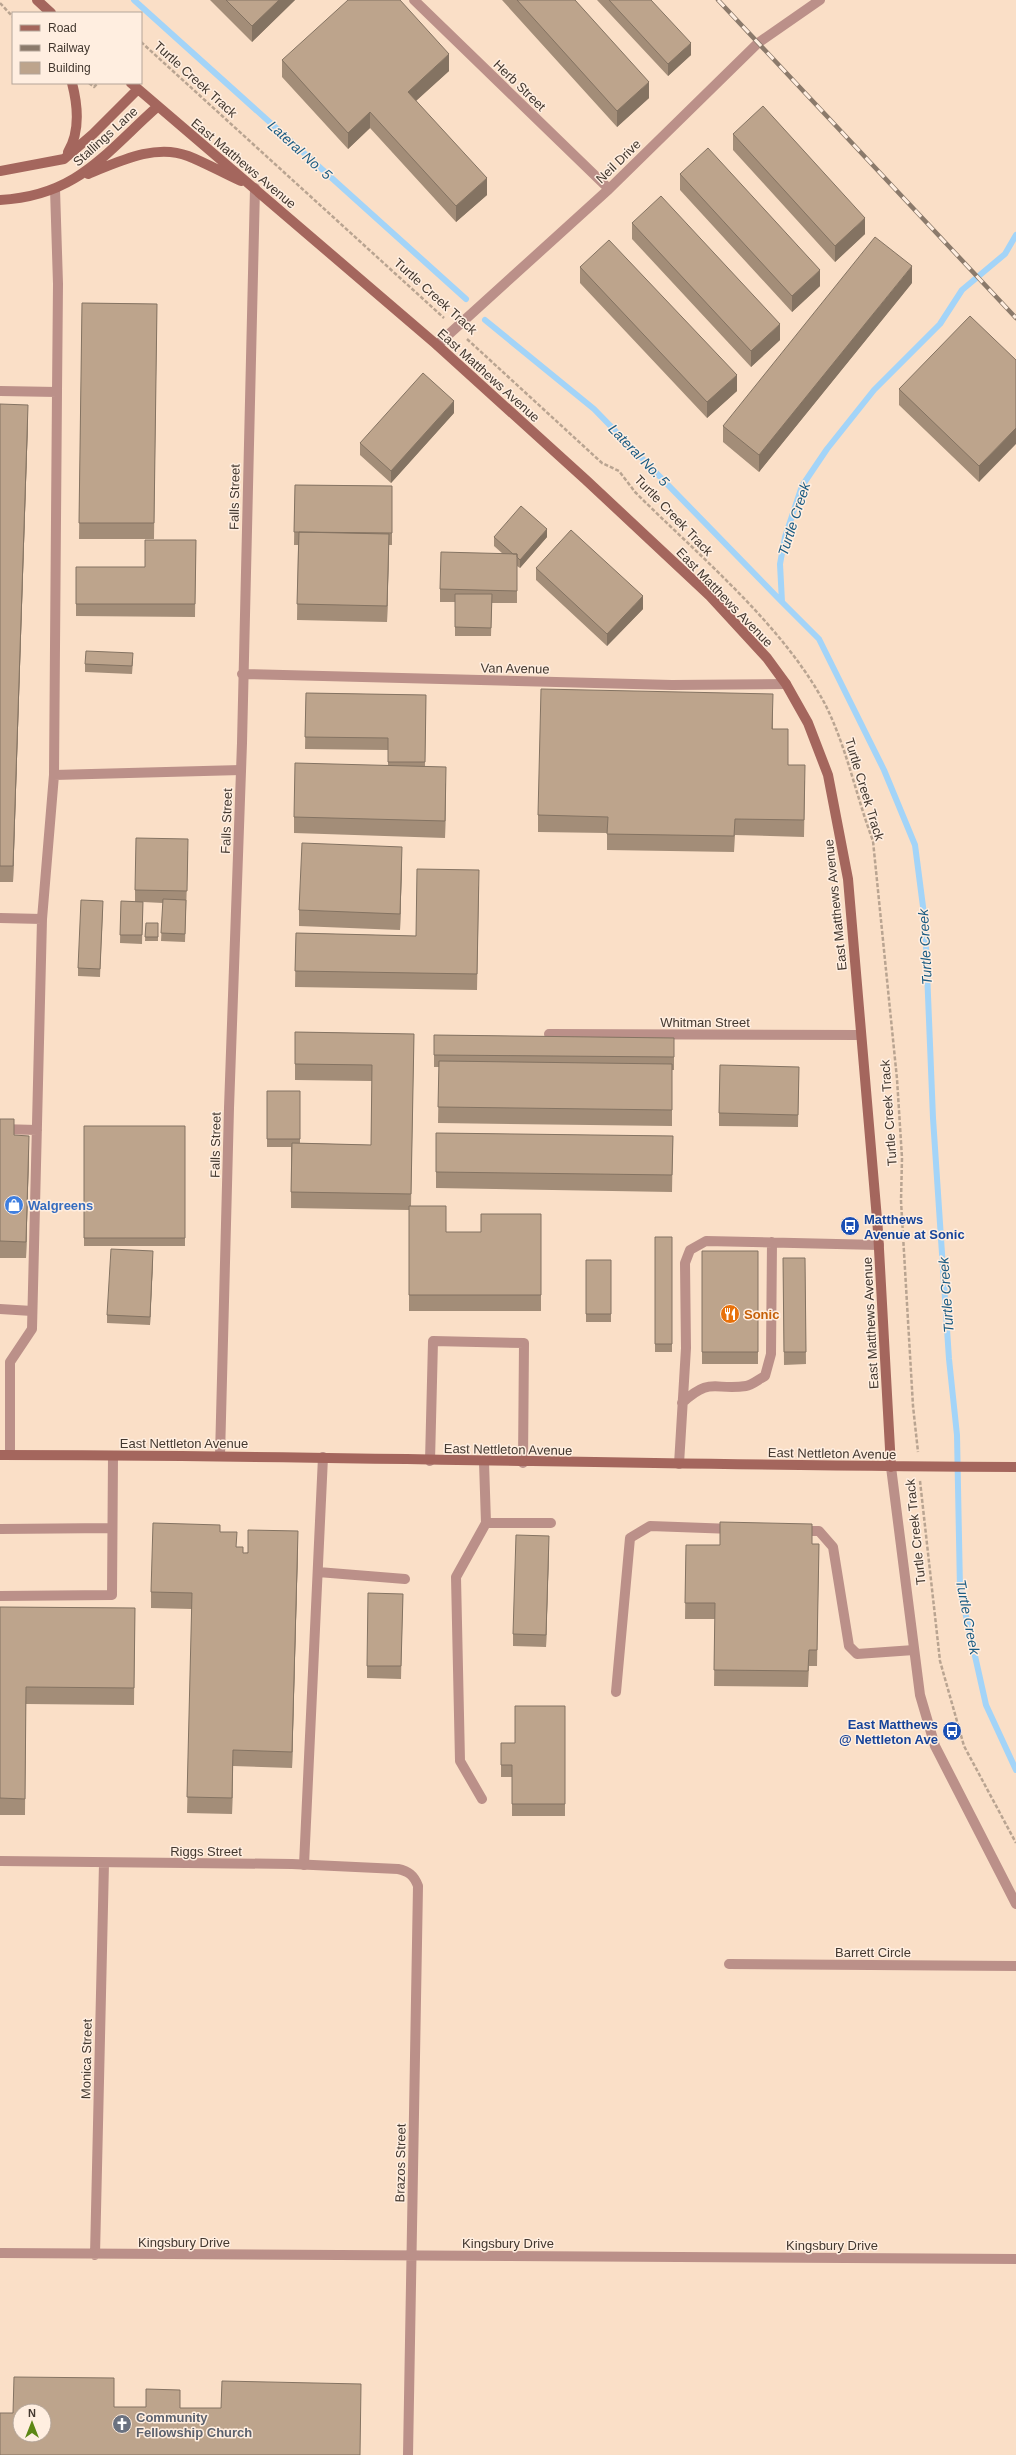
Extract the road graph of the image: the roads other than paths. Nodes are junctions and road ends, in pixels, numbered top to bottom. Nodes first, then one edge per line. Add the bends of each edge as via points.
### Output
1 (37, 0) edge
2 (414, 0) edge
3 (820, 0) edge
4 (50, 12) edge
5 (72, 84) edge
6 (134, 86) edge
7 (157, 107) junction
8 (64, 159) junction
9 (0, 170) edge
10 (79, 177) junction
11 (255, 188) junction
12 (55, 189) junction
13 (609, 189) junction
14 (0, 200) edge
15 (437, 345) junction
16 (0, 391) edge
17 (57, 392) junction
18 (242, 674) junction
19 (786, 684) junction
20 (241, 770) junction
21 (54, 775) junction
22 (0, 918) edge
23 (42, 919) junction
24 (549, 1034) dead end
25 (861, 1035) junction
26 (0, 1129) edge
27 (37, 1130) junction
28 (772, 1242) junction
29 (879, 1245) junction
30 (0, 1309) edge
31 (32, 1311) junction
32 (5, 1380) edge
33 (682, 1403) junction
34 (5, 1455) edge
35 (113, 1456) junction
36 (220, 1456) junction
37 (324, 1457) junction
38 (430, 1461) junction
39 (484, 1462) junction
40 (523, 1463) junction
41 (679, 1464) junction
42 (891, 1467) junction
43 (1016, 1467) edge
44 (486, 1523) junction
45 (551, 1523) dead end
46 (112, 1528) junction
47 (0, 1529) edge
48 (742, 1529) edge
49 (789, 1530) edge
50 (318, 1572) junction
51 (406, 1579) dead end
52 (0, 1596) edge
53 (914, 1650) junction
54 (616, 1692) dead end
55 (482, 1799) dead end
56 (0, 1861) edge
57 (104, 1863) junction
58 (304, 1865) junction
59 (411, 1874) joint
60 (1016, 1904) edge
61 (729, 1964) dead end
62 (1016, 1966) edge
63 (0, 2254) edge
64 (95, 2255) junction
65 (411, 2255) junction
66 (1016, 2259) edge
67 (408, 2455) edge

1 - 4 street
2 - 13 street, Herb Street
3 - 13 street, Neil Drive via 758,43
5 - 8 street via 78,120 74,142
6 - 7 street, East Matthews Avenue
6 - 8 street, Stallings Lane via 93,134
7 - 10 street, Stallings Lane
7 - 11 street, East Matthews Avenue
8 - 9 street, Stallings Lane
10 - 11 street via 130,157 172,153 187,155
10 - 12 street, Stallings Lane
11 - 15 street, East Matthews Avenue
11 - 18 street, Falls Street
12 - 14 street, Stallings Lane via 25,199
12 - 17 street via 58,284
13 - 15 street, Neil Drive
15 - 19 street, East Matthews Avenue via 710,596 767,658
16 - 17 street
17 - 21 street
18 - 19 street, Van Avenue via 672,685
18 - 20 street, Falls Street
19 - 25 street, East Matthews Avenue via 822,754 839,825 848,879
20 - 21 street
20 - 36 street, Falls Street
21 - 23 street
22 - 23 street
23 - 27 street
24 - 25 street, Whitman Street
25 - 29 street, East Matthews Avenue
26 - 27 street
27 - 31 street
28 - 29 street
28 - 33 street via 771,1354 765,1376 746,1386 712,1385 696,1390
28 - 33 street via 706,1241 690,1250 685,1263 686,1348
29 - 42 street, East Matthews Avenue
30 - 31 street
31 - 32 street via 32,1329 10,1362
32 - 34 street
33 - 41 street
34 - 35 street, East Nettleton Avenue
35 - 36 street, East Nettleton Avenue
35 - 46 street
36 - 37 street, East Nettleton Avenue
37 - 38 street, East Nettleton Avenue
37 - 50 street
38 - 39 street, East Nettleton Avenue
38 - 40 street via 433,1341 524,1343
39 - 40 street, East Nettleton Avenue
39 - 44 street
40 - 41 street, East Nettleton Avenue
41 - 42 street, East Nettleton Avenue
42 - 43 street, East Nettleton Avenue
42 - 53 street, East Matthews Avenue
44 - 45 street
44 - 55 street via 456,1577 460,1761
46 - 47 street
46 - 52 street via 112,1595
48 - 54 street via 650,1526 630,1538
49 - 53 street via 820,1532 833,1547 849,1646 857,1654
50 - 51 street
50 - 58 street
53 - 60 street, East Matthews Avenue via 920,1695 935,1746
56 - 57 street, Riggs Street
57 - 58 street, Riggs Street
57 - 64 street, Monica Street
58 - 59 street, Riggs Street via 398,1868
59 - 65 street, Brazos Street via 418,1886
61 - 62 street, Barrett Circle
63 - 64 street, Kingsbury Drive
64 - 65 street, Kingsbury Drive
65 - 66 street, Kingsbury Drive
65 - 67 street, Brazos Street

